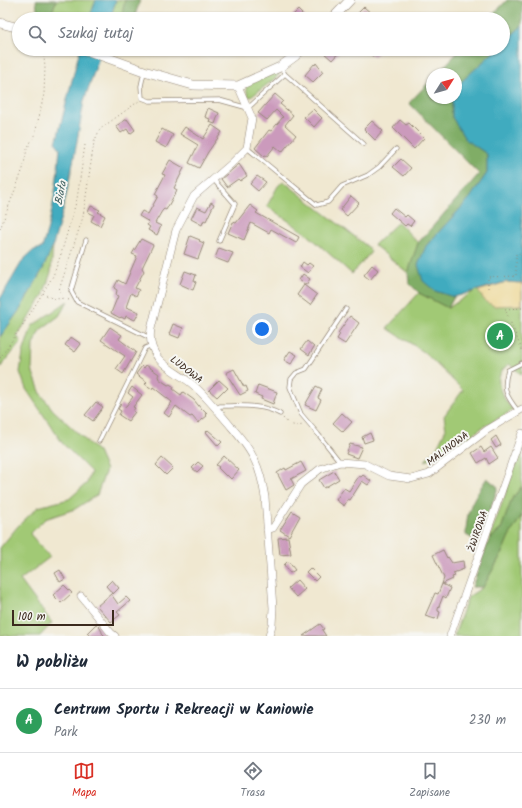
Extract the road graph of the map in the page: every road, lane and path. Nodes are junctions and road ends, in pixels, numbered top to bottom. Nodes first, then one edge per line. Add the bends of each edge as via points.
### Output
1 (350, 0) edge
2 (339, 12) edge
3 (0, 23) edge
4 (12, 26) edge
5 (44, 56) edge
6 (103, 56) edge
7 (295, 56) edge
8 (283, 70) junction
9 (144, 71) junction
10 (238, 86) junction
11 (142, 98) junction
12 (248, 108) junction
13 (364, 144) dead end
14 (85, 145) dead end
15 (247, 148) junction
16 (396, 149) dead end
17 (213, 179) junction
18 (0, 229) edge
19 (86, 240) dead end
20 (219, 241) dead end
21 (522, 254) edge
22 (488, 288) dead end
23 (42, 293) junction
24 (64, 298) junction
25 (77, 302) junction
26 (522, 308) edge
27 (346, 309) dead end
28 (151, 342) junction
29 (522, 350) edge
30 (0, 358) edge
31 (522, 363) edge
32 (216, 409) junction
33 (520, 410) edge
34 (280, 414) joint
35 (309, 424) junction
36 (522, 433) edge
37 (99, 441) dead end
38 (340, 462) junction
39 (267, 530) junction
40 (81, 596) dead end
41 (115, 636) edge
42 (270, 636) edge
43 (450, 636) edge

1 - 2 street
3 - 4 street
5 - 18 path via 44,94 35,134 27,149 23,169
6 - 9 street
7 - 8 street
8 - 10 street
8 - 12 lane
8 - 13 lane
9 - 10 street via 193,85
9 - 11 lane
10 - 12 street
11 - 12 lane via 150,101 219,100
11 - 24 path via 100,129 94,142 83,217 59,290
12 - 15 street via 252,118
14 - 23 path via 77,199 53,276
15 - 16 lane via 317,205 328,202 342,186 368,175
15 - 17 street
17 - 20 lane via 235,204
17 - 28 street via 194,196 176,230 151,329
19 - 25 lane via 71,291
21 - 22 path via 516,254 516,276 488,277
23 - 24 path via 52,298
23 - 30 path
24 - 25 path
25 - 28 lane
26 - 29 path via 504,309
27 - 35 lane via 306,368 291,379 290,387 301,414
28 - 32 street, LUDOWA via 154,352 161,361 194,387
28 - 37 lane via 145,348
31 - 33 lane via 508,370 505,381 508,398
32 - 34 lane via 220,406 261,408
32 - 39 street, LUDOWA via 255,460 263,487
33 - 38 street, MALINOWA via 487,430 429,474 411,479 389,476 364,464
34 - 35 path via 292,425
35 - 38 lane
36 - 43 street, ŻWIROWA
38 - 39 street, MALINOWA via 320,470 301,484 273,528
39 - 42 street, LUDOWA via 273,612
40 - 41 street

